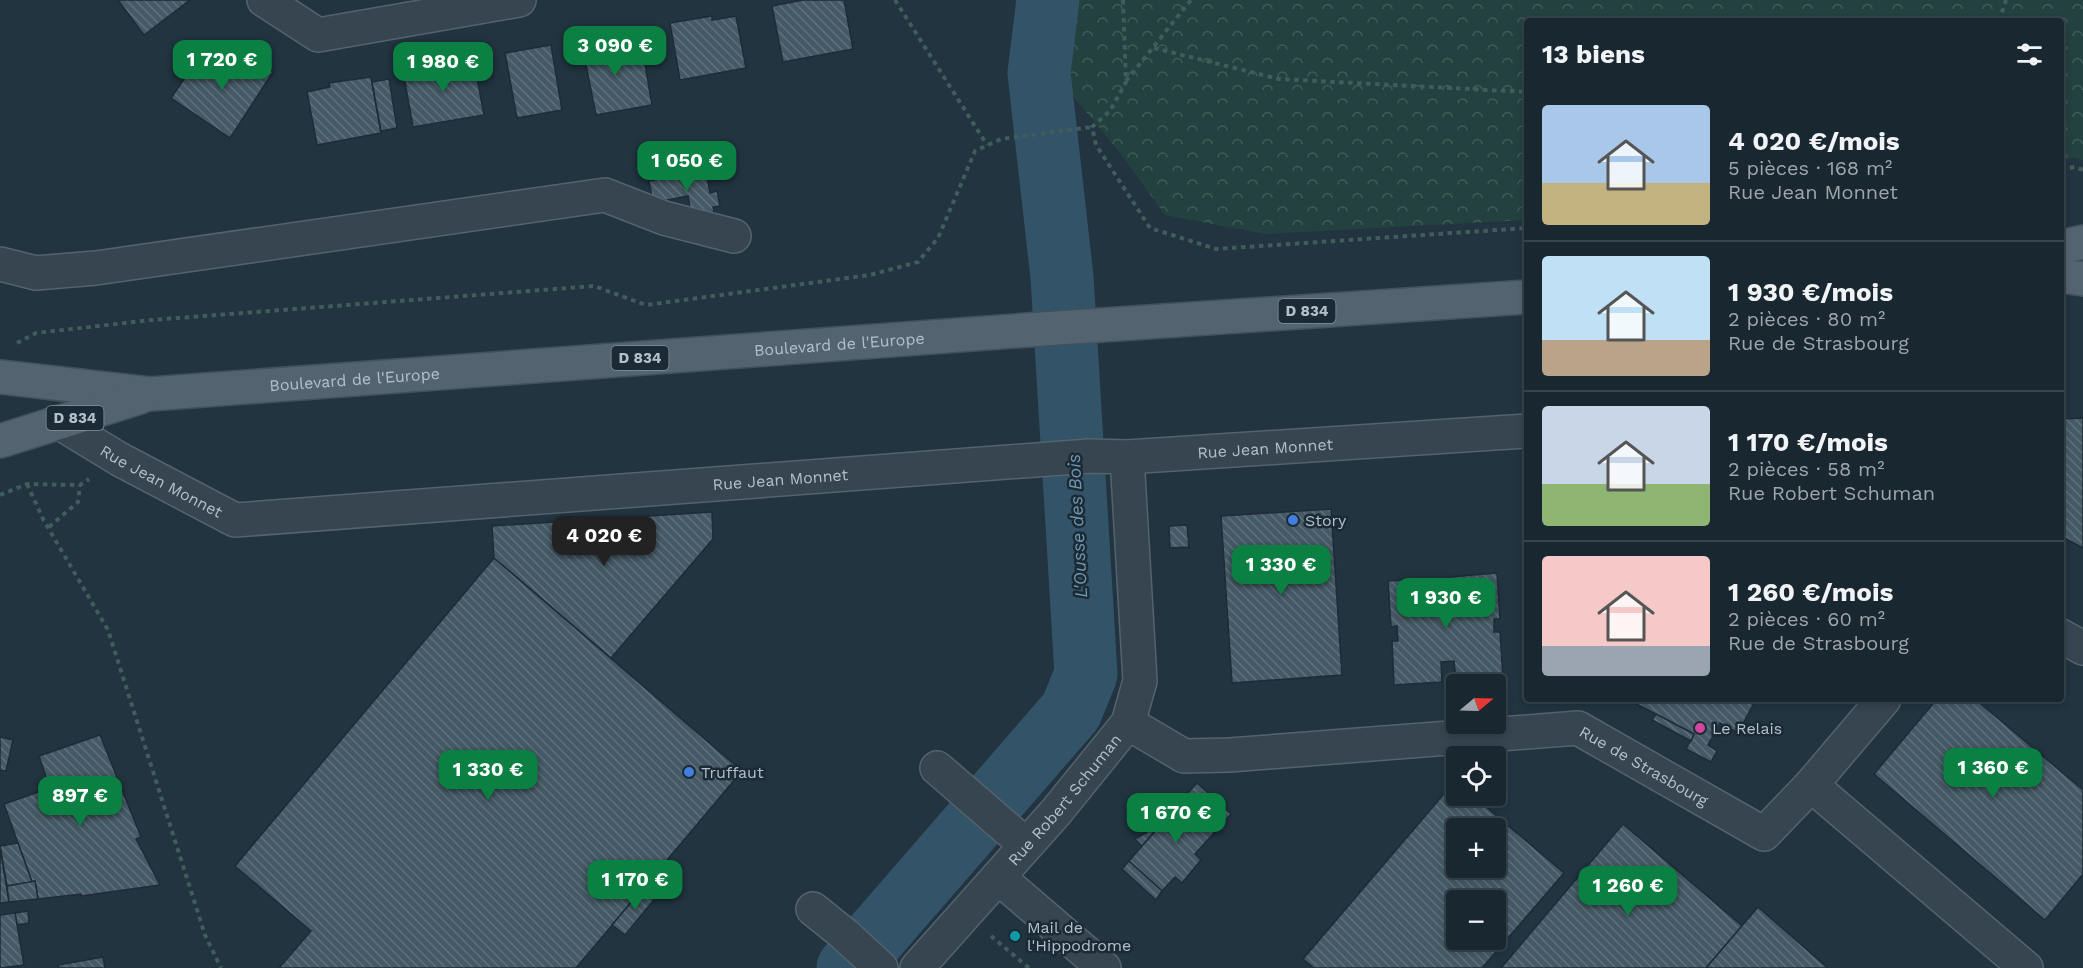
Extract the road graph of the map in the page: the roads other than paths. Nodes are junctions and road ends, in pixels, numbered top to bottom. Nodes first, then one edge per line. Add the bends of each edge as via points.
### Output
1 (264, 0) edge
2 (519, 0) edge
3 (734, 236) dead end
4 (2083, 242) edge
5 (2064, 247) edge
6 (0, 264) edge
7 (2064, 276) edge
8 (2083, 279) edge
9 (1524, 297) edge
10 (4, 363) edge
11 (150, 394) junction
12 (60, 423) junction
13 (1524, 431) edge
14 (0, 441) edge
15 (1127, 457) junction
16 (2064, 638) edge
17 (2083, 648) edge
18 (1881, 702) edge
19 (1128, 723) junction
20 (937, 768) dead end
21 (1811, 785) junction
22 (1026, 845) junction
23 (998, 877) junction
24 (813, 909) dead end
25 (875, 962) edge
26 (930, 964) edge
27 (1104, 968) edge
28 (2026, 968) edge

1 - 2 street via 318,35
3 - 6 street via 664,218 605,195 96,268 36,273
4 - 5 main road
7 - 8 main road
9 - 11 main road, Boulevard de l'Europe / D 834
10 - 11 main road, Boulevard de l'Europe / D 834
11 - 12 main road, Boulevard de l'Europe / D 834
12 - 14 main road, Boulevard de l'Europe / D 834
12 - 15 street, Rue Jean Monnet via 235,520
13 - 15 street, Rue Jean Monnet
15 - 19 street, Rue Robert Schuman via 1140,681
16 - 17 street
18 - 21 street, Rue de Strasbourg
19 - 21 street, Rue de Strasbourg via 1184,756 1578,728 1764,834
19 - 22 street, Rue Robert Schuman
20 - 22 street
21 - 28 street
22 - 23 street, Rue Robert Schuman
23 - 26 street, Rue Robert Schuman
23 - 27 street
24 - 25 street

